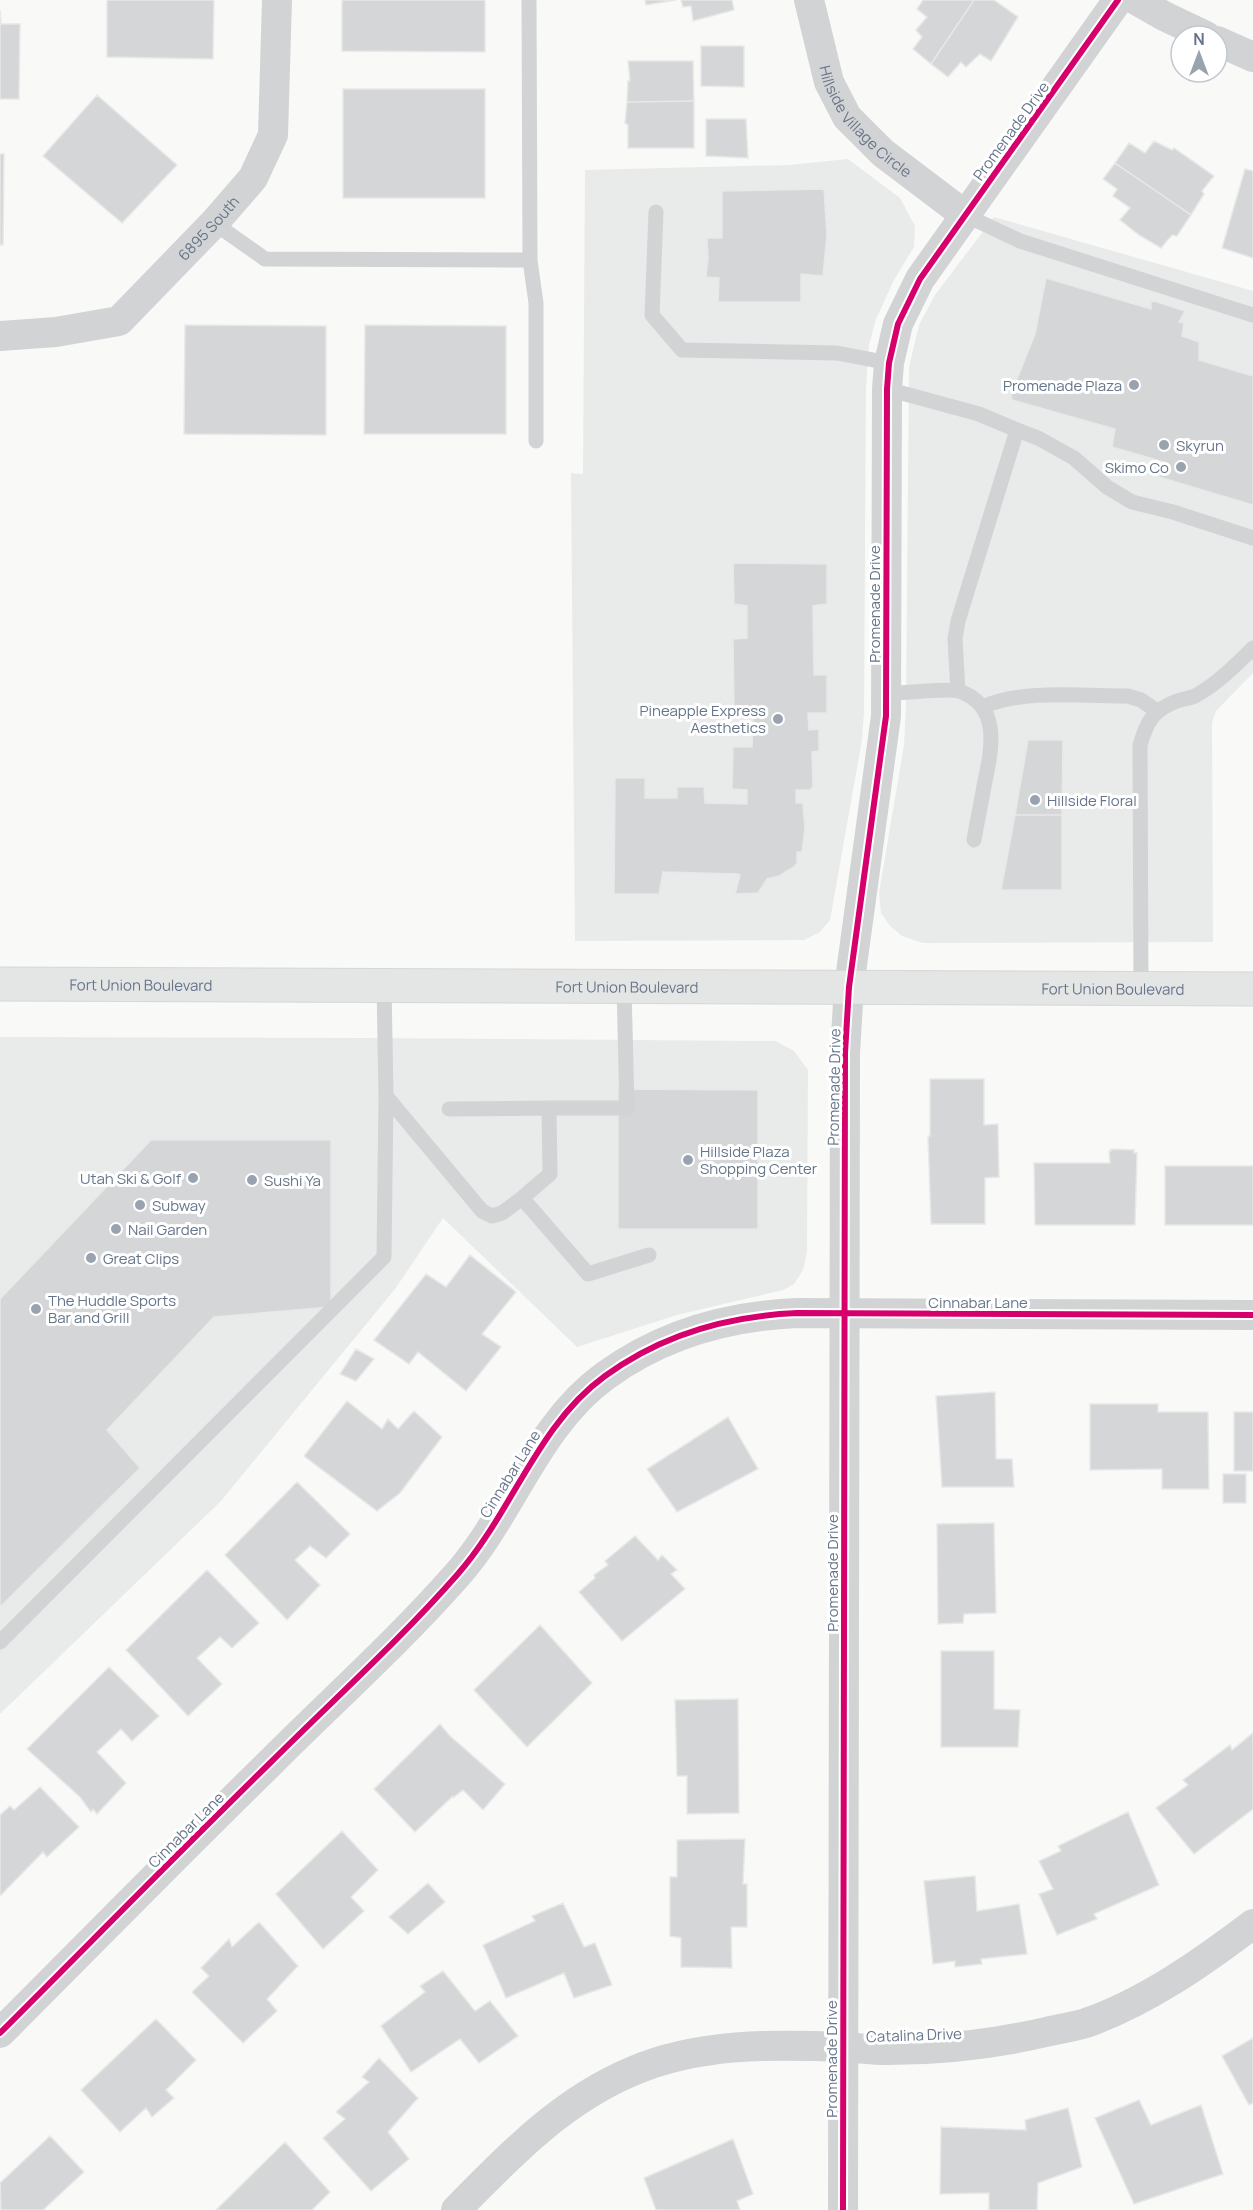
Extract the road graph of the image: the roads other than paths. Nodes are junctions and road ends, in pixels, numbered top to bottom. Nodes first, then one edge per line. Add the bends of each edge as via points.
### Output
1 (277, 0) edge
2 (529, 0) edge
3 (809, 0) edge
4 (1118, 0) edge
5 (1136, 0) edge
6 (1183, 24) edge
7 (1229, 46) edge
8 (1253, 57) edge
9 (656, 212) dead end
10 (965, 215) junction
11 (214, 223) junction
12 (530, 260) junction
13 (1253, 315) edge
14 (0, 336) edge
15 (888, 376) junction
16 (1017, 430) junction
17 (536, 441) dead end
18 (1253, 538) edge
19 (1253, 648) edge
20 (958, 691) junction
21 (886, 694) junction
22 (983, 707) junction
23 (1157, 711) junction
24 (974, 840) dead end
25 (0, 984) edge
26 (384, 984) junction
27 (624, 986) junction
28 (849, 987) junction
29 (1141, 989) junction
30 (1253, 989) edge
31 (386, 1096) junction
32 (549, 1108) junction
33 (448, 1109) dead end
34 (522, 1198) junction
35 (649, 1255) dead end
36 (844, 1313) junction
37 (1253, 1315) edge
38 (0, 1642) edge
39 (1253, 1924) edge
40 (0, 2033) edge
41 (843, 2047) junction
42 (456, 2210) edge
43 (843, 2210) edge

1 - 11 street, 6895 South via 273,135 254,178
2 - 12 lane
3 - 10 street, Hillside Village Circle via 829,82 847,117 883,153
4 - 10 street, Promenade Drive
5 - 6 street
7 - 8 street
9 - 15 lane via 652,315 682,350 837,353
10 - 13 lane via 1020,241
10 - 15 street, Promenade Drive via 920,279 898,324
11 - 12 lane via 265,259
11 - 14 street, 6895 South via 120,321
12 - 17 lane via 536,303
15 - 16 lane
15 - 21 street, Promenade Drive
16 - 18 lane via 1074,458 1107,487 1132,502
16 - 20 lane via 958,621
19 - 23 lane via 1195,696
20 - 21 lane
20 - 22 lane
21 - 28 street, Promenade Drive
22 - 23 lane via 1016,696 1128,696
22 - 24 lane via 992,735
23 - 29 lane via 1146,723 1140,745
25 - 26 main road, Fort Union Boulevard
26 - 27 main road, Fort Union Boulevard
26 - 31 lane
27 - 28 main road, Fort Union Boulevard
27 - 32 lane via 627,1108
28 - 29 main road, Fort Union Boulevard
28 - 36 street, Promenade Drive
29 - 30 main road, Fort Union Boulevard
31 - 34 lane via 482,1211 492,1216 502,1213
31 - 38 lane via 384,1257
32 - 33 lane
32 - 34 lane via 550,1174
34 - 35 lane via 588,1274
36 - 37 street, Cinnabar Lane
36 - 40 street, Cinnabar Lane via 760,1315 713,1325 661,1342 604,1376 549,1434 500,1515 460,1571 421,1615
36 - 41 street, Promenade Drive
39 - 41 street, Catalina Drive via 1166,1984 1085,2023 986,2044 888,2050
41 - 42 street, Catalina Drive via 711,2049 634,2070 584,2095 552,2118
41 - 43 street, Promenade Drive

